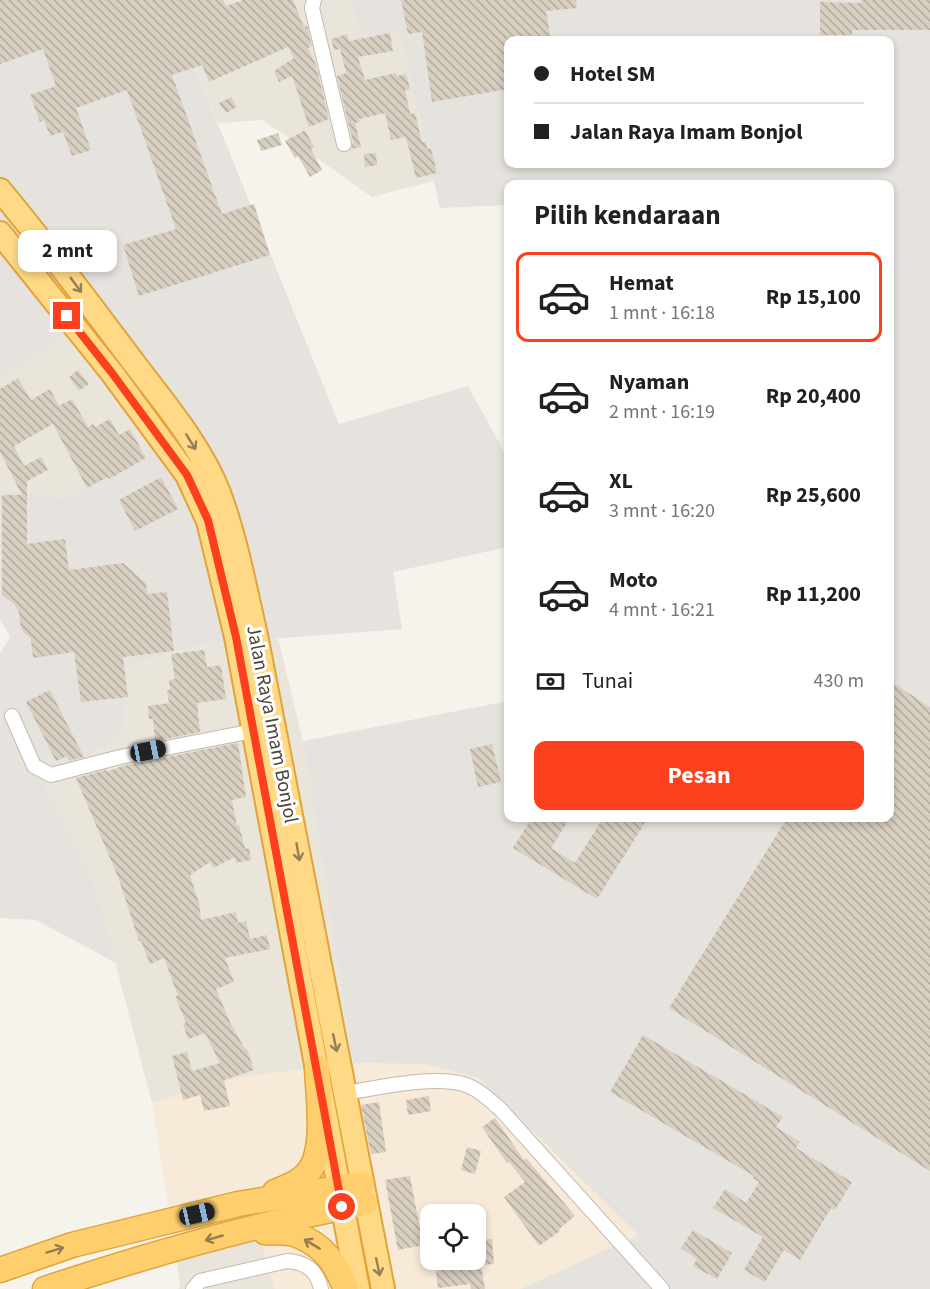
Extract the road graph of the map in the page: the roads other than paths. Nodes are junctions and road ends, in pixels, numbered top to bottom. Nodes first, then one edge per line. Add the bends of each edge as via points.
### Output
1 (314, 0) edge
2 (344, 144) dead end
3 (0, 190) edge
4 (0, 233) edge
5 (12, 716) dead end
6 (253, 730) junction
7 (317, 1067) junction
8 (345, 1093) junction
9 (352, 1196) junction
10 (238, 1204) junction
11 (241, 1230) junction
12 (0, 1270) edge
13 (45, 1289) edge
14 (193, 1289) edge
15 (321, 1289) edge
16 (346, 1289) edge
17 (357, 1289) edge
18 (383, 1289) edge
19 (662, 1289) edge

1 - 2 street via 312,8
3 -> 8 highway, Jalan Raya Imam Bonjol via 169,408 218,491 256,635
4 - 6 highway, Jalan Raya Imam Bonjol via 112,373 187,475 208,520
5 - 6 street via 34,766 51,775
6 - 7 highway, Jalan Raya Imam Bonjol
7 - 9 highway, Jalan Raya Imam Bonjol
7 - 10 highway via 319,1135 310,1170 293,1185
8 - 9 highway, Jalan Raya Imam Bonjol
8 - 19 street via 447,1081 464,1084 485,1096
9 - 10 highway
9 - 11 highway
9 - 17 highway, Jalan Raya Imam Bonjol
9 -> 18 highway, Jalan Raya Imam Bonjol
12 -> 10 highway via 72,1245
11 -> 13 highway
16 -> 11 highway via 337,1266 326,1252 296,1234
14 - 15 street via 200,1281 286,1262 301,1262 313,1272

